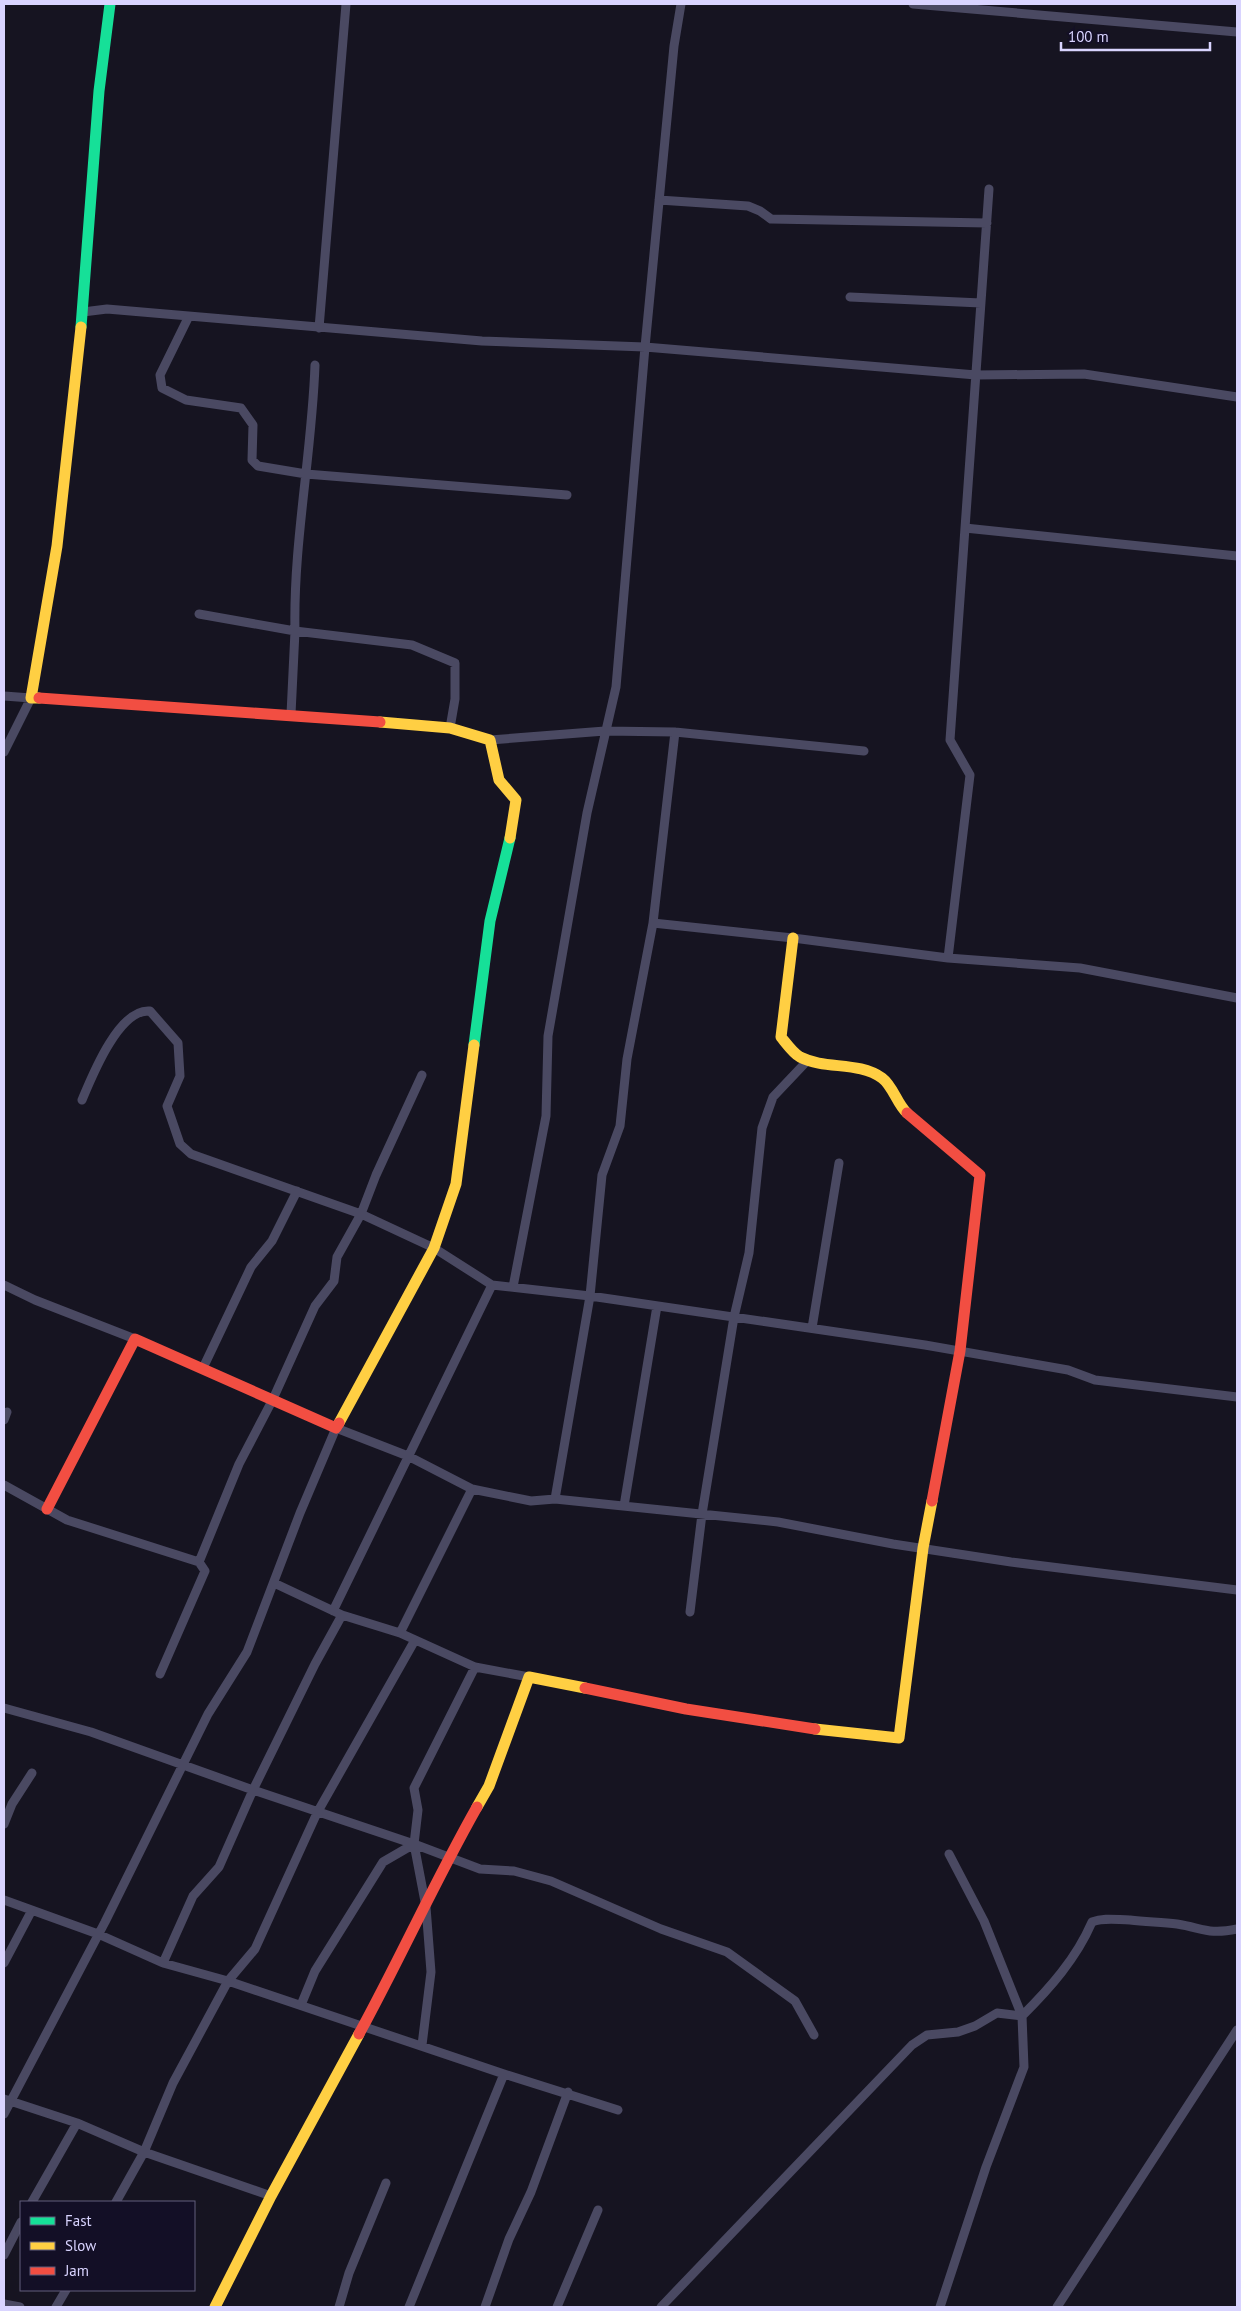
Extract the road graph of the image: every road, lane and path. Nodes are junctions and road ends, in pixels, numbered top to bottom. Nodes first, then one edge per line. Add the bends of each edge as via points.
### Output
1 (110, 4) edge
2 (346, 4) edge
3 (681, 4) edge
4 (913, 4) edge
5 (1014, 7) edge
6 (1237, 32) edge
7 (989, 189) dead end
8 (659, 200) junction
9 (987, 223) junction
10 (850, 297) dead end
11 (981, 303) junction
12 (83, 312) junction
13 (188, 318) junction
14 (320, 328) junction
15 (645, 347) junction
16 (315, 365) dead end
17 (976, 375) junction
18 (1237, 397) edge
19 (306, 474) junction
20 (568, 495) dead end
21 (965, 528) junction
22 (1237, 556) edge
23 (199, 614) dead end
24 (295, 632) junction
25 (4, 696) edge
26 (31, 698) junction
27 (291, 714) junction
28 (450, 728) junction
29 (605, 731) junction
30 (675, 732) junction
31 (490, 740) junction
32 (864, 751) dead end
33 (4, 752) edge
34 (653, 923) junction
35 (793, 938) junction
36 (948, 958) junction
37 (1237, 998) edge
38 (808, 1060) junction
39 (422, 1075) dead end
40 (82, 1100) dead end
41 (839, 1163) dead end
42 (297, 1191) junction
43 (362, 1214) junction
44 (434, 1248) junction
45 (4, 1285) edge
46 (492, 1285) junction
47 (513, 1287) junction
48 (590, 1296) junction
49 (657, 1306) junction
50 (734, 1317) junction
51 (812, 1328) junction
52 (135, 1339) junction
53 (960, 1351) junction
54 (203, 1368) junction
55 (1237, 1397) edge
56 (273, 1399) junction
57 (336, 1428) junction
58 (408, 1456) junction
59 (4, 1485) edge
60 (472, 1489) junction
61 (555, 1499) junction
62 (624, 1506) junction
63 (47, 1509) junction
64 (702, 1514) junction
65 (923, 1548) junction
66 (199, 1562) junction
67 (274, 1584) junction
68 (1237, 1590) edge
69 (337, 1612) junction
70 (690, 1612) dead end
71 (400, 1633) junction
72 (414, 1640) junction
73 (475, 1667) junction
74 (160, 1674) dead end
75 (530, 1677) junction
76 (4, 1708) edge
77 (183, 1764) junction
78 (32, 1773) dead end
79 (253, 1790) junction
80 (317, 1812) junction
81 (4, 1824) edge
82 (414, 1844) junction
83 (949, 1854) dead end
84 (448, 1858) junction
85 (4, 1900) edge
86 (426, 1907) junction
87 (32, 1910) junction
88 (1237, 1929) edge
89 (98, 1934) junction
90 (4, 1963) edge
91 (164, 1963) junction
92 (228, 1980) junction
93 (301, 2005) junction
94 (1022, 2016) junction
95 (363, 2025) junction
96 (1237, 2030) edge
97 (814, 2035) dead end
98 (422, 2045) junction
99 (504, 2074) junction
100 (568, 2092) junction
101 (7, 2100) edge
102 (618, 2110) dead end
103 (4, 2114) edge
104 (77, 2123) junction
105 (144, 2152) junction
106 (386, 2183) dead end
107 (270, 2196) junction
108 (33, 2201) edge
109 (117, 2201) edge
110 (598, 2210) dead end
111 (20, 2224) edge
112 (4, 2255) edge
113 (65, 2291) edge
114 (4, 2304) edge
115 (20, 2307) edge
116 (56, 2307) edge
117 (215, 2307) edge
118 (339, 2307) edge
119 (409, 2307) edge
120 (485, 2307) edge
121 (557, 2307) edge
122 (661, 2307) edge
123 (940, 2307) edge
124 (1057, 2307) edge

1 - 12 street via 99,91
2 - 14 street
3 - 8 street
4 - 5 street
5 - 6 street
7 - 9 street
8 - 9 street via 748,206 771,218
8 - 15 street
9 - 11 street
10 - 11 street
11 - 17 street
12 - 13 street via 107,309
12 - 26 street via 57,546
13 - 14 street
13 - 19 street via 160,374 162,388 186,400 241,408 253,426 252,460 258,466
14 - 15 street via 482,341
15 - 17 street
15 - 29 street via 616,687
16 - 19 street
17 - 18 street via 1084,374
17 - 21 street
19 - 20 street
19 - 24 street
21 - 22 street
21 - 36 street via 950,740 970,775
23 - 24 street
24 - 27 street
24 - 28 street via 412,644 456,663
25 - 26 street
26 - 27 street
26 - 33 street
27 - 28 street
28 - 31 street
29 - 30 street
29 - 31 street
29 - 47 street via 587,813 548,1036 546,1116
30 - 32 street
30 - 34 street
31 - 44 street via 498,780 516,800 510,841 490,922 456,1184
34 - 35 street
34 - 48 street via 627,1059 620,1126 602,1175
35 - 36 street
35 - 38 street via 781,1037 798,1056
36 - 37 street via 1080,968
38 - 50 street via 773,1097 762,1128 749,1252
38 - 53 street via 864,1069 884,1079 902,1108 980,1174
39 - 43 street via 376,1175
40 - 42 street via 103,1051 133,1016 141,1010 150,1011 178,1043 180,1076 167,1106 180,1144 192,1154
41 - 51 street
42 - 43 street
42 - 54 street via 272,1241 250,1266
43 - 44 street
43 - 56 street via 337,1256 334,1281 316,1306
44 - 46 street
44 - 57 street
45 - 52 street
46 - 47 street
46 - 58 street
47 - 48 street
48 - 49 street
48 - 61 street
49 - 50 street
49 - 62 street
50 - 51 street
50 - 64 street
51 - 53 street
52 - 54 street
52 - 63 street
53 - 55 street via 1068,1370 1095,1380
53 - 65 street
54 - 56 street
56 - 57 street
56 - 66 street via 239,1464
57 - 58 street
57 - 67 street
58 - 60 street
58 - 69 street
59 - 63 street
60 - 61 street via 531,1501
60 - 71 street
61 - 62 street
62 - 64 street
63 - 66 street via 67,1520
64 - 65 street via 778,1522
64 - 70 street
65 - 68 street
65 - 75 street via 899,1738 804,1728 686,1709
66 - 74 street via 205,1571
67 - 69 street
67 - 77 street via 246,1652 208,1714
69 - 71 street
69 - 79 street
71 - 72 street
72 - 73 street
72 - 80 street
73 - 75 street
73 - 82 street via 414,1788 418,1810
75 - 84 street via 489,1786
76 - 77 street via 91,1732
77 - 79 street
77 - 89 street
78 - 81 street via 12,1804
79 - 80 street
79 - 91 street via 219,1867 193,1896
80 - 82 street
80 - 92 street via 255,1949
82 - 84 street
82 - 86 street
82 - 93 street via 383,1862 314,1971
83 - 94 street via 984,1921
84 - 86 street
84 - 97 street via 480,1869 514,1871 551,1880 661,1930 727,1952 795,2001
85 - 87 street
86 - 95 street
86 - 98 street via 431,1972
87 - 89 street
87 - 90 street
88 - 94 street via 1203,1931 1157,1921 1102,1918 1092,1922 1083,1945 1052,1986
89 - 91 street
89 - 101 street
91 - 92 street
92 - 93 street
92 - 105 street via 174,2083
93 - 95 street
94 - 122 street via 997,2013 958,2032 927,2035 912,2044
94 - 123 street via 1024,2067 986,2167
95 - 98 street
95 - 107 street
96 - 124 street
98 - 99 street
99 - 100 street
99 - 119 street
100 - 102 street
100 - 120 street via 531,2192 508,2239
101 - 103 street
101 - 104 street
104 - 105 street
104 - 108 street
105 - 107 street
105 - 109 street
106 - 118 street via 349,2273
107 - 117 street
110 - 121 street
111 - 112 street
113 - 116 street
114 - 115 street

